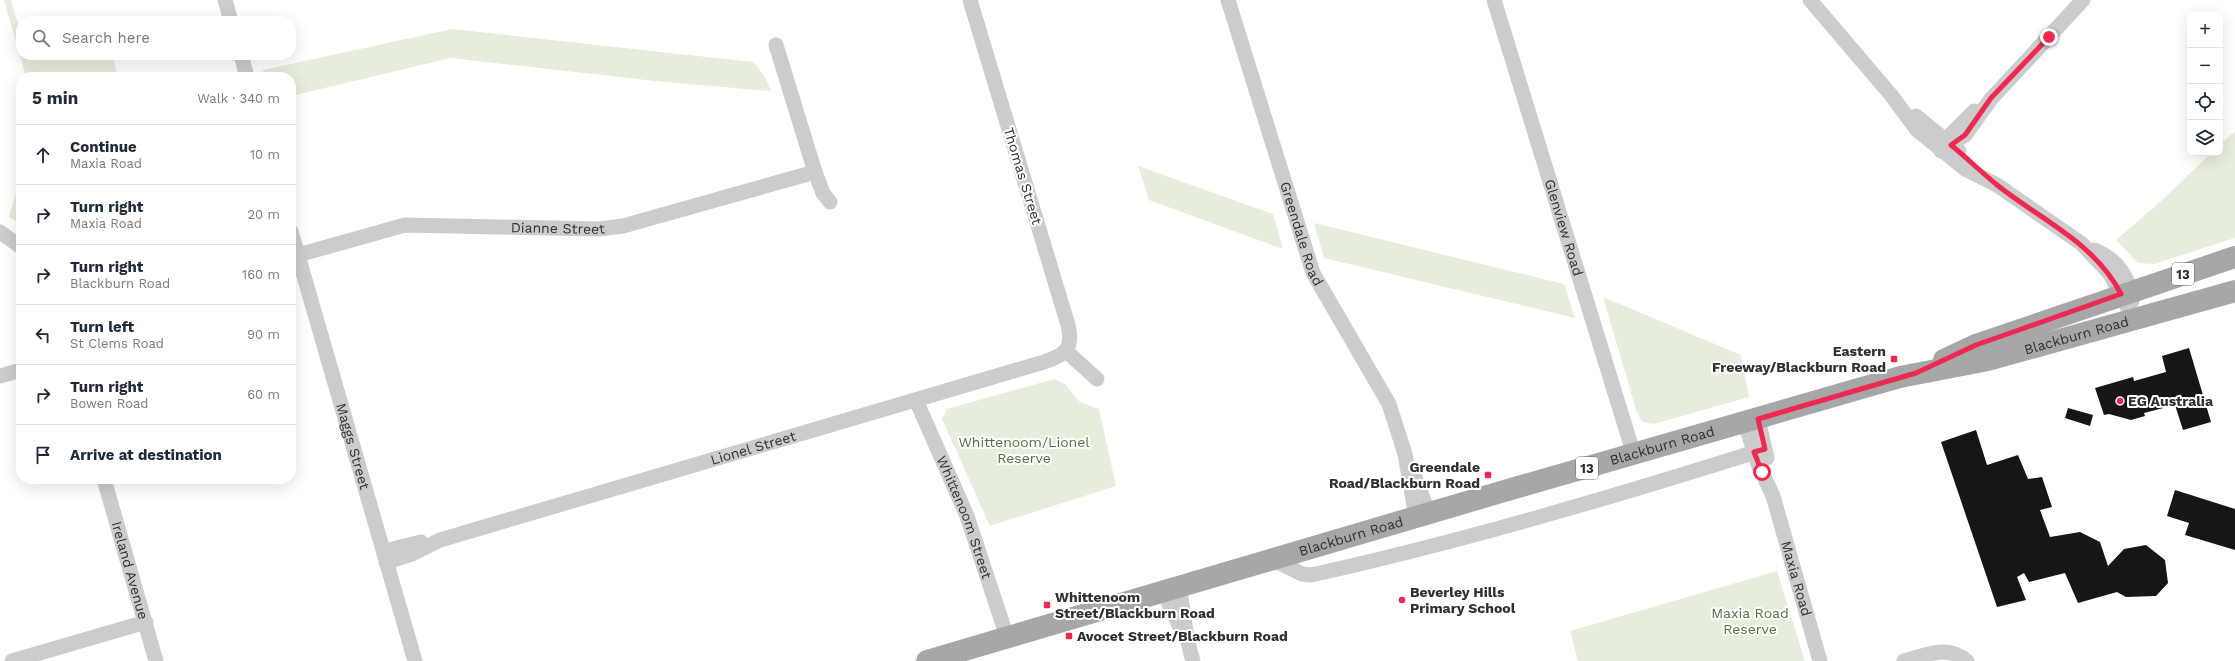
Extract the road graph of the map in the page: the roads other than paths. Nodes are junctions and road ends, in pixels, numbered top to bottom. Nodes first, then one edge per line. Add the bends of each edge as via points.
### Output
1 (225, 0) edge
2 (970, 0) edge
3 (1228, 0) edge
4 (1494, 0) edge
5 (1810, 0) edge
6 (2083, 0) edge
7 (230, 16) edge
8 (776, 45) dead end
9 (242, 60) edge
10 (246, 72) edge
11 (1946, 146) junction
12 (815, 172) junction
13 (830, 202) dead end
14 (0, 232) edge
15 (16, 243) edge
16 (296, 248) edge
17 (298, 255) junction
18 (2235, 257) edge
19 (2235, 291) edge
20 (2126, 293) junction
21 (2134, 320) junction
22 (1066, 352) junction
23 (16, 371) edge
24 (1916, 373) junction
25 (0, 376) edge
26 (1097, 379) dead end
27 (916, 400) junction
28 (1752, 421) junction
29 (1760, 451) junction
30 (1634, 455) junction
31 (105, 484) edge
32 (1422, 515) junction
33 (385, 556) junction
34 (1271, 559) junction
35 (1171, 589) junction
36 (146, 622) junction
37 (1007, 637) junction
38 (961, 656) edge
39 (12, 661) edge
40 (156, 661) edge
41 (415, 661) edge
42 (927, 661) edge
43 (1192, 661) edge
44 (1820, 661) edge
45 (1904, 661) edge
46 (1967, 661) edge

1 - 7 street
2 - 22 street, Thomas Street via 1068,325 1071,341
3 - 32 street, Greendale Road via 1313,273 1389,404
4 - 30 street, Glenview Road
5 - 11 street via 1891,95 1916,130
6 - 11 street via 1991,98 1960,124
8 - 12 street
9 - 10 street
11 - 20 street via 1965,169 1997,185 2082,244
12 - 13 street via 823,193
12 - 17 street, Dianne Street via 623,226 598,228 405,225
14 - 15 street
16 - 17 street, Maggs Street
17 - 33 street, Maggs Street
18 - 20 main road, Blackburn Road / 13
19 - 21 main road, Blackburn Road / 13
20 - 21 street
20 - 24 main road, Blackburn Road / 13 via 1976,345
21 - 24 main road, Blackburn Road / 13 via 1988,360
22 - 26 street
22 - 27 street, Lionel Street via 1044,362
23 - 25 street
24 - 28 main road, Blackburn Road / 13
27 - 33 street, Lionel Street via 440,540 412,554
27 - 37 street, Whittenoom Street via 967,516
28 - 29 street, Maxia Road
28 - 30 main road, Blackburn Road / 13
29 - 34 street, Blackburn Road via 1544,515 1385,558 1318,573 1302,574
29 - 44 street, Maxia Road
30 - 32 main road, Blackburn Road / 13
31 - 36 street, Ireland Avenue
32 - 34 main road, Blackburn Road / 13
33 - 41 street, Maggs Street
34 - 35 main road, Blackburn Road / 13
35 - 37 main road, Blackburn Road / 13
35 - 43 street via 1184,610 1186,638
36 - 39 street
36 - 40 street, Ireland Avenue
37 - 38 main road, Blackburn Road / 13
38 - 42 main road, Blackburn Road / 13
45 - 46 street via 1944,651 1957,654

